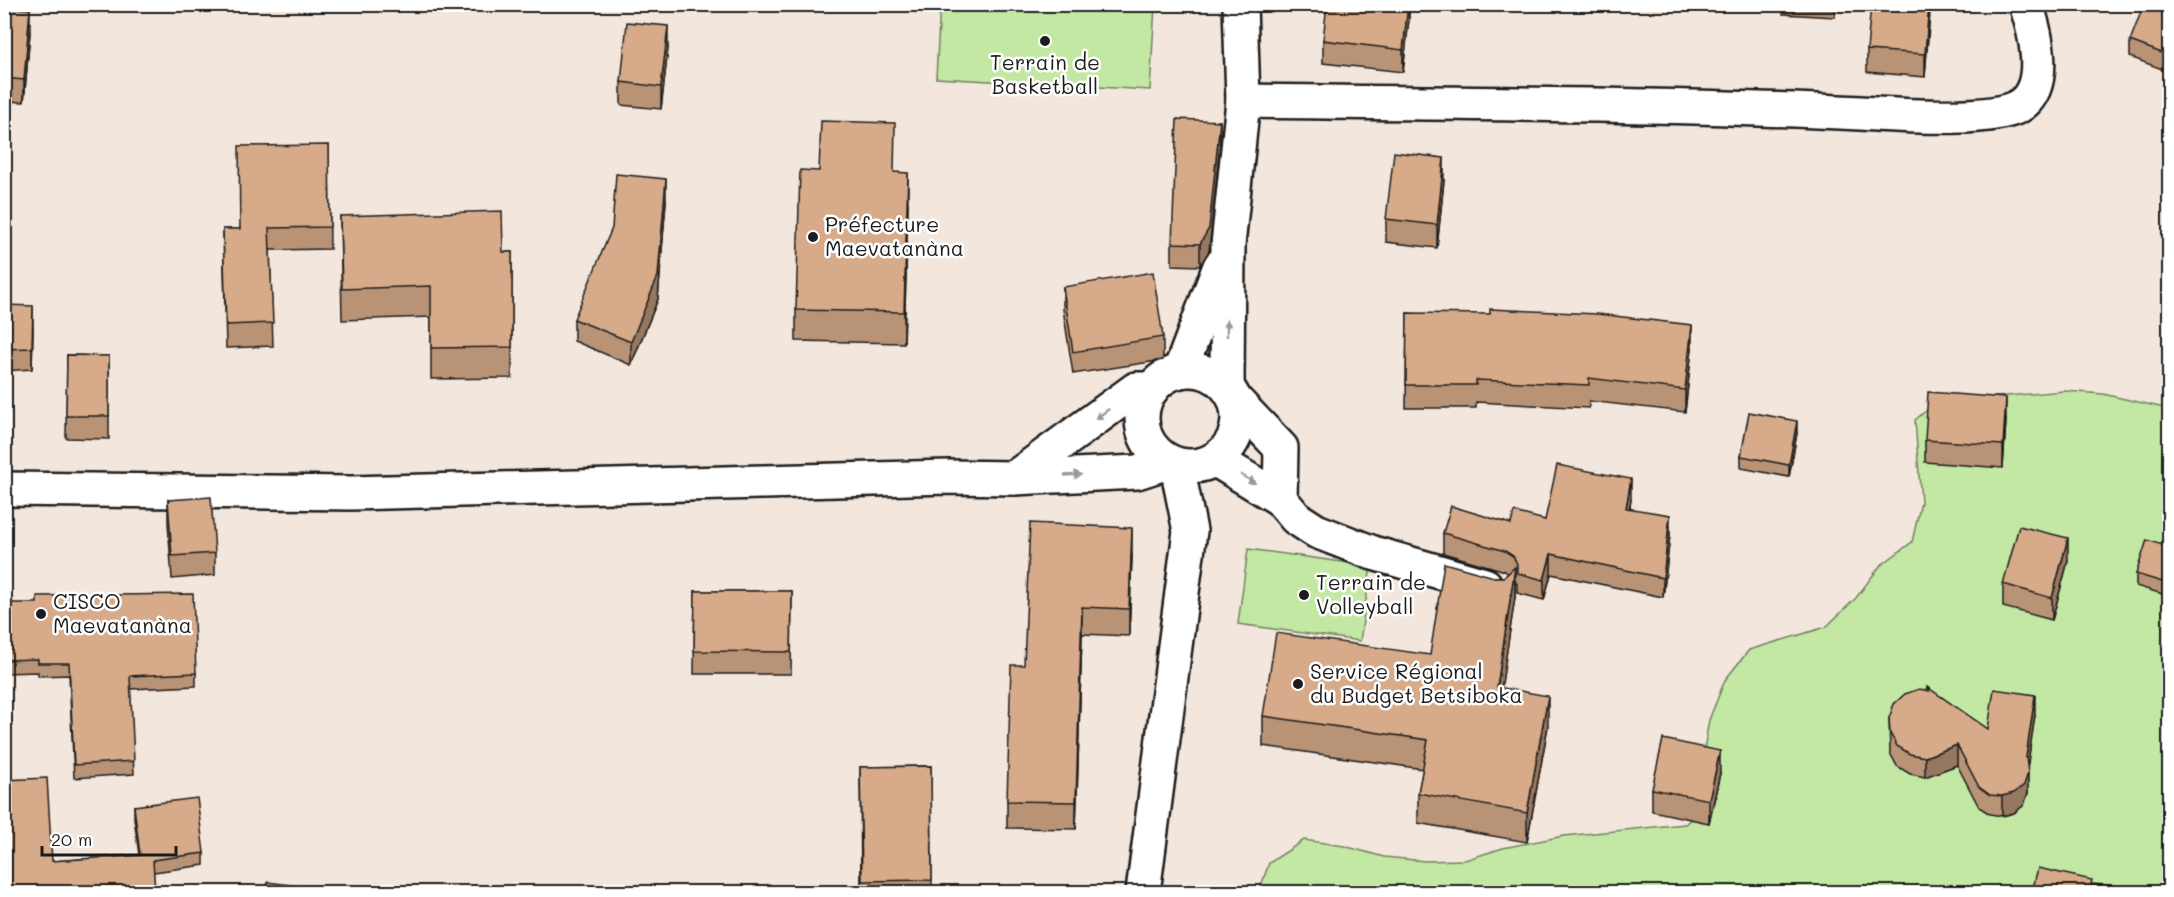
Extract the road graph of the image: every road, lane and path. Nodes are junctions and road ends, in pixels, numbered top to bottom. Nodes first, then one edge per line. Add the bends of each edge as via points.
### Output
1 (1240, 4) edge
2 (2026, 4) edge
3 (1243, 100) junction
4 (1228, 245) junction
5 (1180, 371) junction
6 (1152, 389) junction
7 (1231, 393) junction
8 (1216, 460) junction
9 (1172, 464) junction
10 (1014, 478) junction
11 (4, 489) edge
12 (1280, 499) junction
13 (1498, 589) edge
14 (1143, 892) edge

1 - 3 street
2 - 3 street via 2037,51 2036,83 2022,104 1994,113 1923,116
3 - 4 street
4 - 5 street
7 -> 4 street
5 - 6 street
5 - 7 street via 1214,376
6 - 9 street via 1142,421 1146,438 1154,451
6 -> 10 street via 1136,389
7 - 8 street via 1239,417 1237,434 1229,449
7 - 12 street via 1281,448
8 - 9 street
8 -> 12 street
10 -> 9 street via 1137,472
9 - 14 street via 1190,531
10 - 11 street via 351,493
12 - 13 street via 1296,518 1316,531 1372,553

